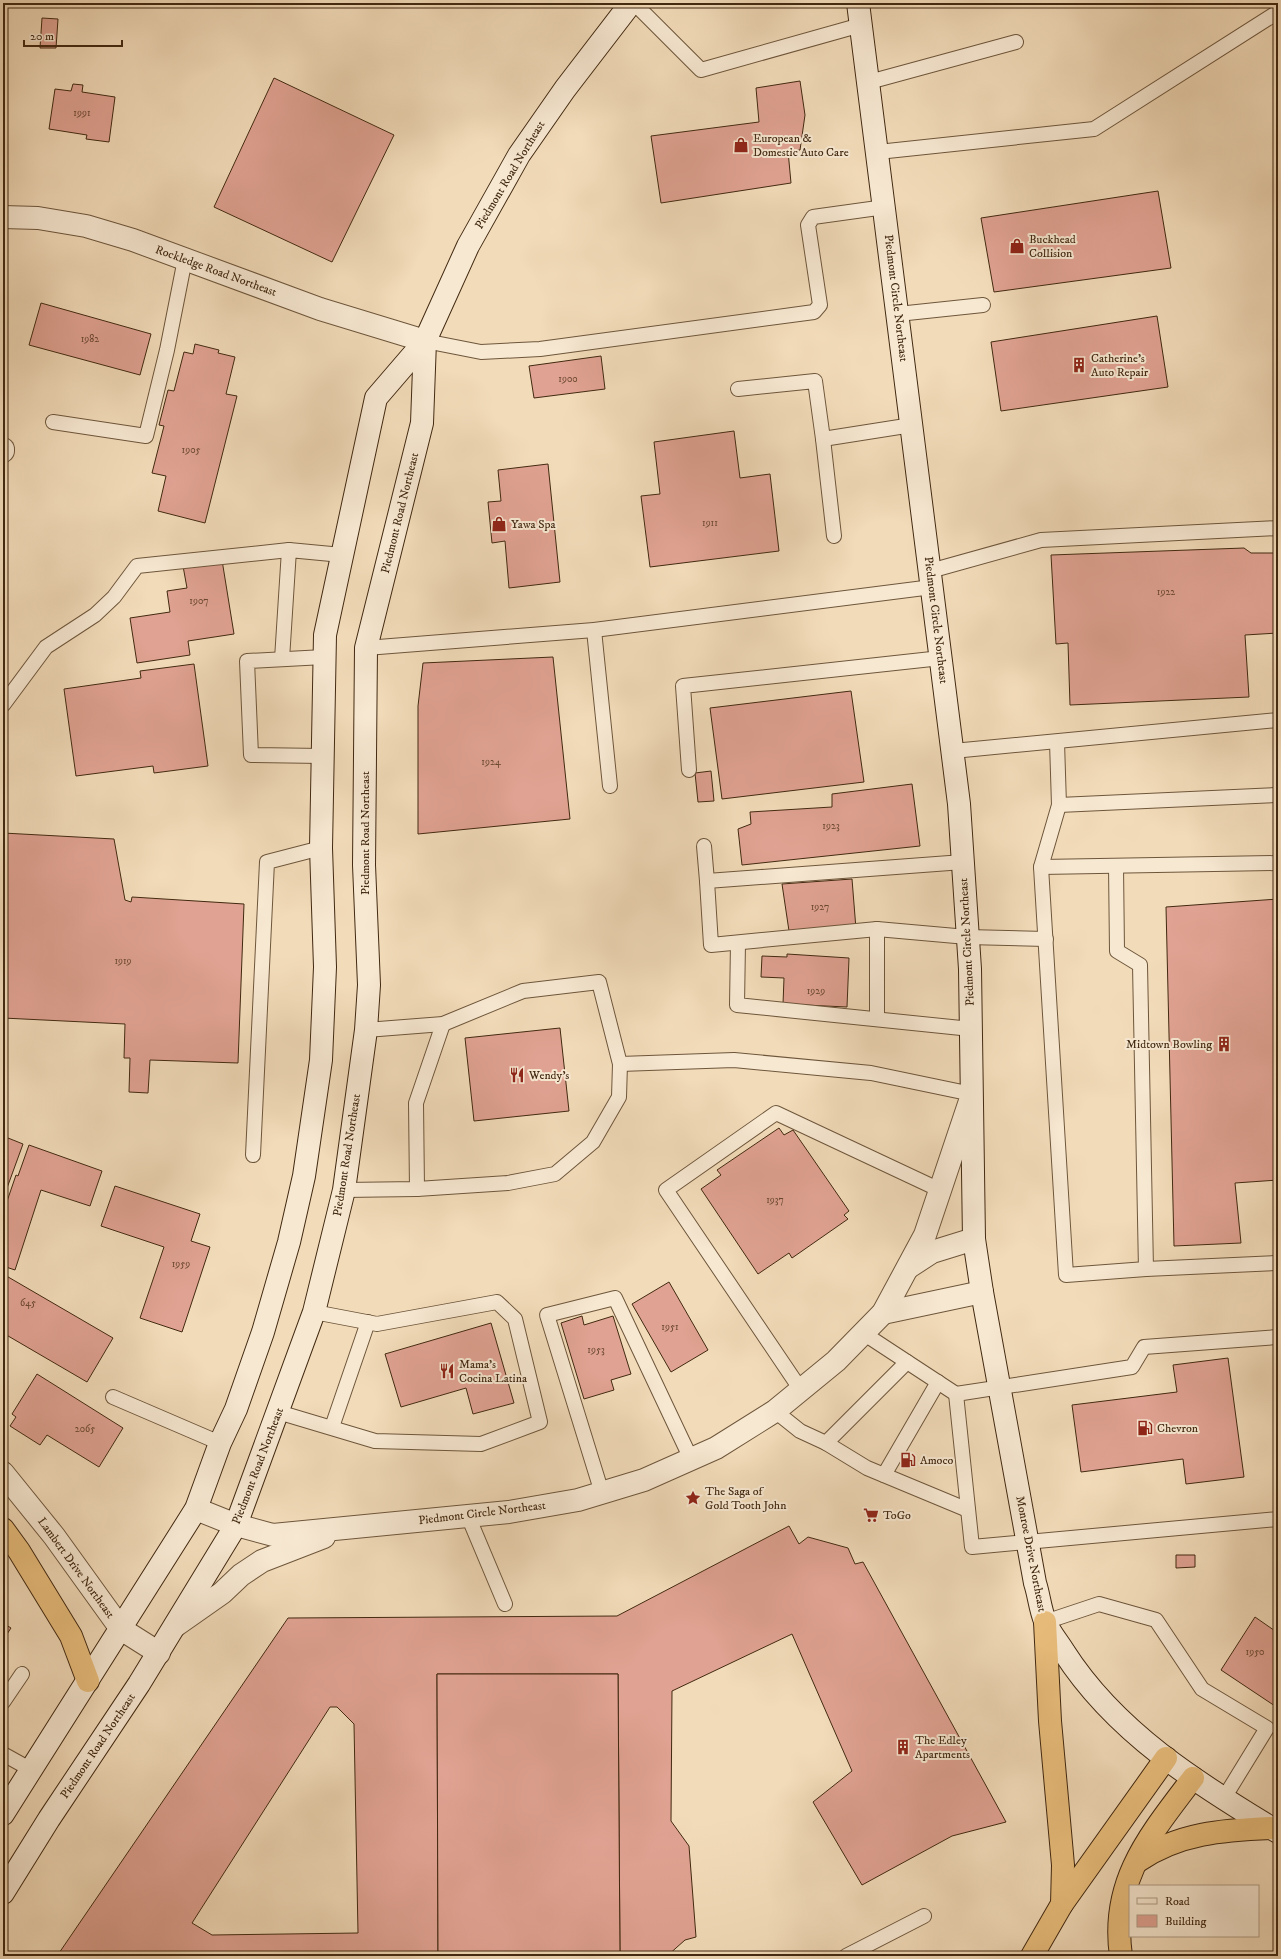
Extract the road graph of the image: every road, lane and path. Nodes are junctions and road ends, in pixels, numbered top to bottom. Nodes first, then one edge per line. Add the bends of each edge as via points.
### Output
1 (633, 3) edge
2 (858, 3) edge
3 (1278, 12) edge
4 (860, 25) junction
5 (1016, 42) dead end
6 (869, 82) junction
7 (878, 152) junction
8 (885, 207) junction
9 (3, 217) edge
10 (185, 259) junction
11 (983, 305) dead end
12 (898, 314) junction
13 (424, 341) junction
14 (738, 389) dead end
15 (53, 422) dead end
16 (912, 425) junction
17 (823, 439) junction
18 (1278, 528) edge
19 (834, 536) dead end
20 (289, 550) junction
21 (342, 555) junction
22 (931, 579) junction
23 (594, 630) junction
24 (366, 648) junction
25 (324, 657) junction
26 (941, 658) junction
27 (282, 659) junction
28 (3, 705) edge
29 (1278, 720) edge
30 (1057, 742) junction
31 (953, 751) junction
32 (322, 756) junction
33 (689, 770) dead end
34 (610, 786) dead end
35 (1278, 795) edge
36 (1059, 805) junction
37 (704, 846) dead end
38 (321, 848) junction
39 (963, 862) junction
40 (1278, 863) edge
41 (1116, 866) junction
42 (1041, 867) junction
43 (707, 881) junction
44 (877, 929) junction
45 (967, 937) junction
46 (1046, 939) junction
47 (738, 944) junction
48 (877, 1019) junction
49 (443, 1024) junction
50 (972, 1028) junction
51 (366, 1030) junction
52 (620, 1064) junction
53 (972, 1094) junction
54 (252, 1155) dead end
55 (417, 1189) junction
56 (344, 1190) junction
57 (940, 1190) junction
58 (974, 1239) junction
59 (1278, 1263) edge
60 (908, 1267) junction
61 (1146, 1269) junction
62 (982, 1292) junction
63 (314, 1312) junction
64 (883, 1313) junction
65 (368, 1322) junction
66 (863, 1334) junction
67 (1278, 1337) edge
68 (906, 1362) junction
69 (938, 1382) junction
70 (999, 1386) junction
71 (801, 1390) junction
72 (956, 1394) junction
73 (113, 1398) dead end
74 (775, 1411) junction
75 (278, 1412) junction
76 (332, 1428) junction
77 (220, 1443) junction
78 (826, 1443) junction
79 (691, 1459) junction
80 (3, 1473) edge
81 (884, 1475) junction
82 (602, 1493) junction
83 (196, 1509) junction
84 (968, 1510) junction
85 (468, 1516) junction
86 (1278, 1519) edge
87 (236, 1525) junction
88 (349, 1527) junction
89 (3, 1529) edge
90 (1028, 1542) junction
91 (505, 1604) dead end
92 (1045, 1622) junction
93 (175, 1626) junction
94 (121, 1629) junction
95 (159, 1653) junction
96 (22, 1674) dead end
97 (88, 1681) junction
98 (3, 1702) edge
99 (3, 1754) edge
100 (1166, 1758) junction
101 (30, 1769) junction
102 (1193, 1778) junction
103 (1224, 1798) junction
104 (6, 1805) edge
105 (1275, 1830) edge
106 (1135, 1862) junction
107 (3, 1893) edge
108 (1062, 1904) junction
109 (924, 1916) dead end
110 (846, 1956) edge
111 (1032, 1956) edge
112 (1121, 1956) edge

1 - 4 lane via 701,70
1 - 13 main road, Piedmont Road Northeast via 565,89 520,155 468,246
2 - 4 main road, Piedmont Circle Northeast
3 - 7 lane via 1094,128
4 - 6 main road, Piedmont Circle Northeast
5 - 6 lane
6 - 7 main road, Piedmont Circle Northeast
7 - 8 main road, Piedmont Circle Northeast
8 - 12 main road, Piedmont Circle Northeast
8 - 13 lane via 813,217 808,225 820,305 814,312 540,349 481,352
9 - 10 main road, Rockledge Road Northeast via 38,218 86,226
10 - 13 main road, Rockledge Road Northeast via 320,310
10 - 15 lane via 146,436
11 - 12 lane
12 - 16 main road, Piedmont Circle Northeast
13 - 21 main road, Piedmont Road Northeast via 376,398
13 - 24 main road, Piedmont Road Northeast via 422,423
14 - 17 lane via 815,381
16 - 17 lane
16 - 22 main road, Piedmont Circle Northeast
17 - 19 lane
18 - 22 lane via 1041,540
20 - 21 lane
20 - 27 lane
20 - 28 lane via 137,566 114,597 95,615 46,647
21 - 25 main road, Piedmont Road Northeast via 325,635
22 - 23 lane
22 - 26 main road, Piedmont Circle Northeast
23 - 24 lane
23 - 34 lane
24 - 51 main road, Piedmont Road Northeast
25 - 27 lane
25 - 32 main road, Piedmont Road Northeast
26 - 31 main road, Piedmont Circle Northeast
26 - 33 lane via 683,686
27 - 32 lane via 247,661 251,755
29 - 30 lane
30 - 31 lane
30 - 36 lane
31 - 39 main road, Piedmont Circle Northeast
32 - 38 main road, Piedmont Road Northeast
35 - 36 lane
36 - 42 lane
37 - 43 lane
38 - 54 lane via 267,862
38 - 77 main road, Piedmont Road Northeast via 325,967 321,1060 304,1176 273,1299 236,1408
39 - 43 lane
39 - 45 main road, Piedmont Circle Northeast
40 - 41 lane
41 - 42 lane
41 - 61 lane via 1117,951 1140,965
42 - 46 lane
43 - 47 lane via 711,945
44 - 45 lane
44 - 47 lane
44 - 48 lane
45 - 46 lane
45 - 50 main road, Piedmont Circle Northeast
46 - 61 lane via 1066,1275
47 - 48 lane via 738,1005
48 - 50 lane
49 - 51 lane
49 - 52 lane via 523,991 600,982
49 - 55 lane via 416,1104
50 - 53 main road, Piedmont Circle Northeast
51 - 56 main road, Piedmont Road Northeast
52 - 53 lane via 734,1060 871,1073
52 - 55 lane via 619,1097 596,1136 555,1174 508,1183
53 - 57 main road
53 - 58 main road, Piedmont Circle Northeast
55 - 56 lane
56 - 63 main road, Piedmont Road Northeast
57 - 60 main road via 925,1235
57 - 71 lane via 776,1113 666,1190
58 - 60 main road, Piedmont Circle Northeast via 932,1252
58 - 62 main road, Piedmont Circle Northeast
59 - 61 lane
60 - 64 main road, Piedmont Circle Northeast
62 - 64 main road
62 - 70 main road, Monroe Drive Northeast
63 - 65 lane
63 - 75 main road, Piedmont Road Northeast
64 - 66 main road, Piedmont Circle Northeast
65 - 76 lane
65 - 76 lane via 377,1324 497,1302 515,1319 540,1422 481,1444 375,1440
66 - 68 lane
66 - 71 main road, Piedmont Circle Northeast
67 - 70 lane via 1144,1347 1132,1367
68 - 69 lane
68 - 78 lane
69 - 72 lane
69 - 81 lane
70 - 72 lane
70 - 90 main road, Monroe Drive Northeast
71 - 74 main road, Piedmont Circle Northeast
72 - 84 lane
73 - 77 lane
74 - 78 lane via 800,1431
74 - 79 main road, Piedmont Circle Northeast via 716,1448
75 - 76 lane
75 - 87 main road, Piedmont Road Northeast
77 - 83 main road, Piedmont Road Northeast
78 - 81 lane via 867,1468
79 - 82 main road, Piedmont Circle Northeast via 644,1480
79 - 82 lane via 615,1298 547,1315
80 - 94 main road, Lambert Drive Northeast via 54,1536
81 - 84 lane
82 - 85 main road, Piedmont Circle Northeast via 578,1500 509,1512
83 - 87 main road, Piedmont Circle Northeast
83 - 94 main road, Piedmont Road Northeast
84 - 90 lane via 972,1546
85 - 88 main road, Piedmont Circle Northeast
85 - 91 lane
86 - 90 lane
87 - 88 main road, Piedmont Circle Northeast via 273,1535
87 - 93 main road, Piedmont Road Northeast
88 - 93 main road via 262,1561
89 - 97 highway via 71,1636
90 - 92 main road, Monroe Drive Northeast
92 - 100 main road, Monroe Drive Northeast via 1078,1673 1101,1699 1138,1736
92 - 103 lane via 1099,1604 1156,1620 1202,1689 1267,1728
92 - 108 highway via 1050,1721 1063,1866
93 - 95 main road, Piedmont Road Northeast
94 - 95 main road, Lambert Drive Northeast
94 - 97 main road, Piedmont Road Northeast
95 - 107 main road, Piedmont Road Northeast
96 - 98 lane
97 - 101 main road, Piedmont Road Northeast
99 - 101 lane
100 - 102 main road, Monroe Drive Northeast
100 - 108 highway
101 - 104 main road, Piedmont Road Northeast
102 - 103 main road, Monroe Drive Northeast
102 - 106 highway via 1160,1822
103 - 105 main road, Monroe Drive Northeast
105 - 106 highway via 1231,1830 1184,1839 1155,1849
106 - 112 highway via 1122,1899 1119,1917
108 - 111 highway
109 - 110 lane

